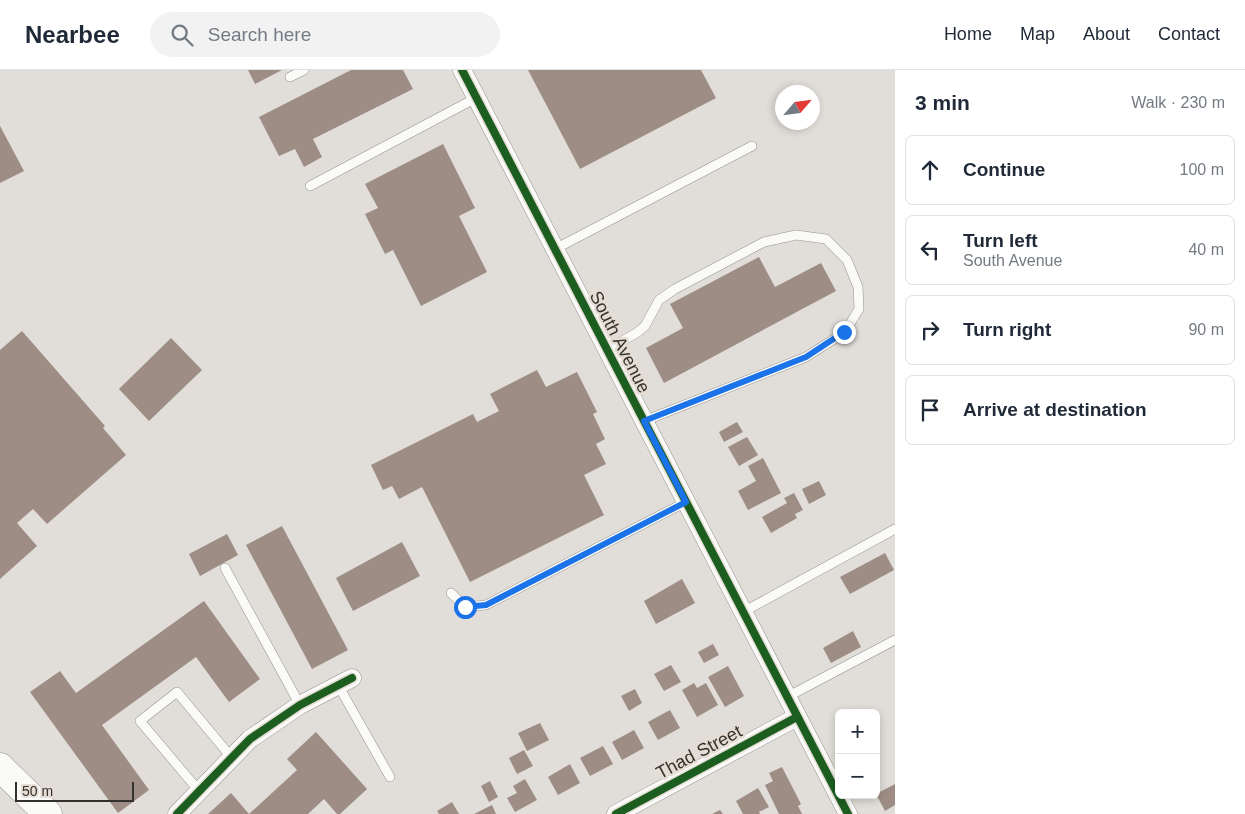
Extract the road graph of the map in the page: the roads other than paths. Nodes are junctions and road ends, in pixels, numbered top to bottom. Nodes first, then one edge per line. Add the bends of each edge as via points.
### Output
1 (304, 70) edge
2 (462, 70) edge
3 (290, 77) dead end
4 (476, 98) junction
5 (752, 146) dead end
6 (310, 186) dead end
7 (555, 250) junction
8 (607, 350) junction
9 (644, 421) junction
10 (686, 502) junction
11 (895, 529) edge
12 (225, 568) dead end
13 (451, 593) dead end
14 (743, 612) junction
15 (895, 640) edge
16 (345, 681) joint
17 (787, 697) junction
18 (300, 705) junction
19 (797, 717) junction
20 (232, 758) junction
21 (390, 778) dead end
22 (9, 779) edge
23 (199, 791) junction
24 (48, 814) edge
25 (176, 814) edge
26 (616, 814) edge
27 (848, 814) edge

1 - 3 lane
2 - 4 street, South Avenue
4 - 6 lane
4 - 7 street, South Avenue
5 - 7 lane
7 - 8 street, South Avenue
8 - 9 street, South Avenue
8 - 9 lane via 645,326 659,300 764,242 796,235 826,239 847,260 858,287 859,309 844,332 806,357
9 - 10 street, South Avenue
10 - 13 lane via 486,605 465,607
10 - 14 street, South Avenue
11 - 14 lane
12 - 18 lane
14 - 17 street, South Avenue
15 - 17 lane
16 - 18 street
16 - 21 lane
17 - 19 street, South Avenue
18 - 20 street via 250,739
19 - 26 street, Thad Street
19 - 27 street, South Avenue
20 - 23 street
20 - 23 lane via 177,692 140,721
22 - 24 main road
23 - 25 street

